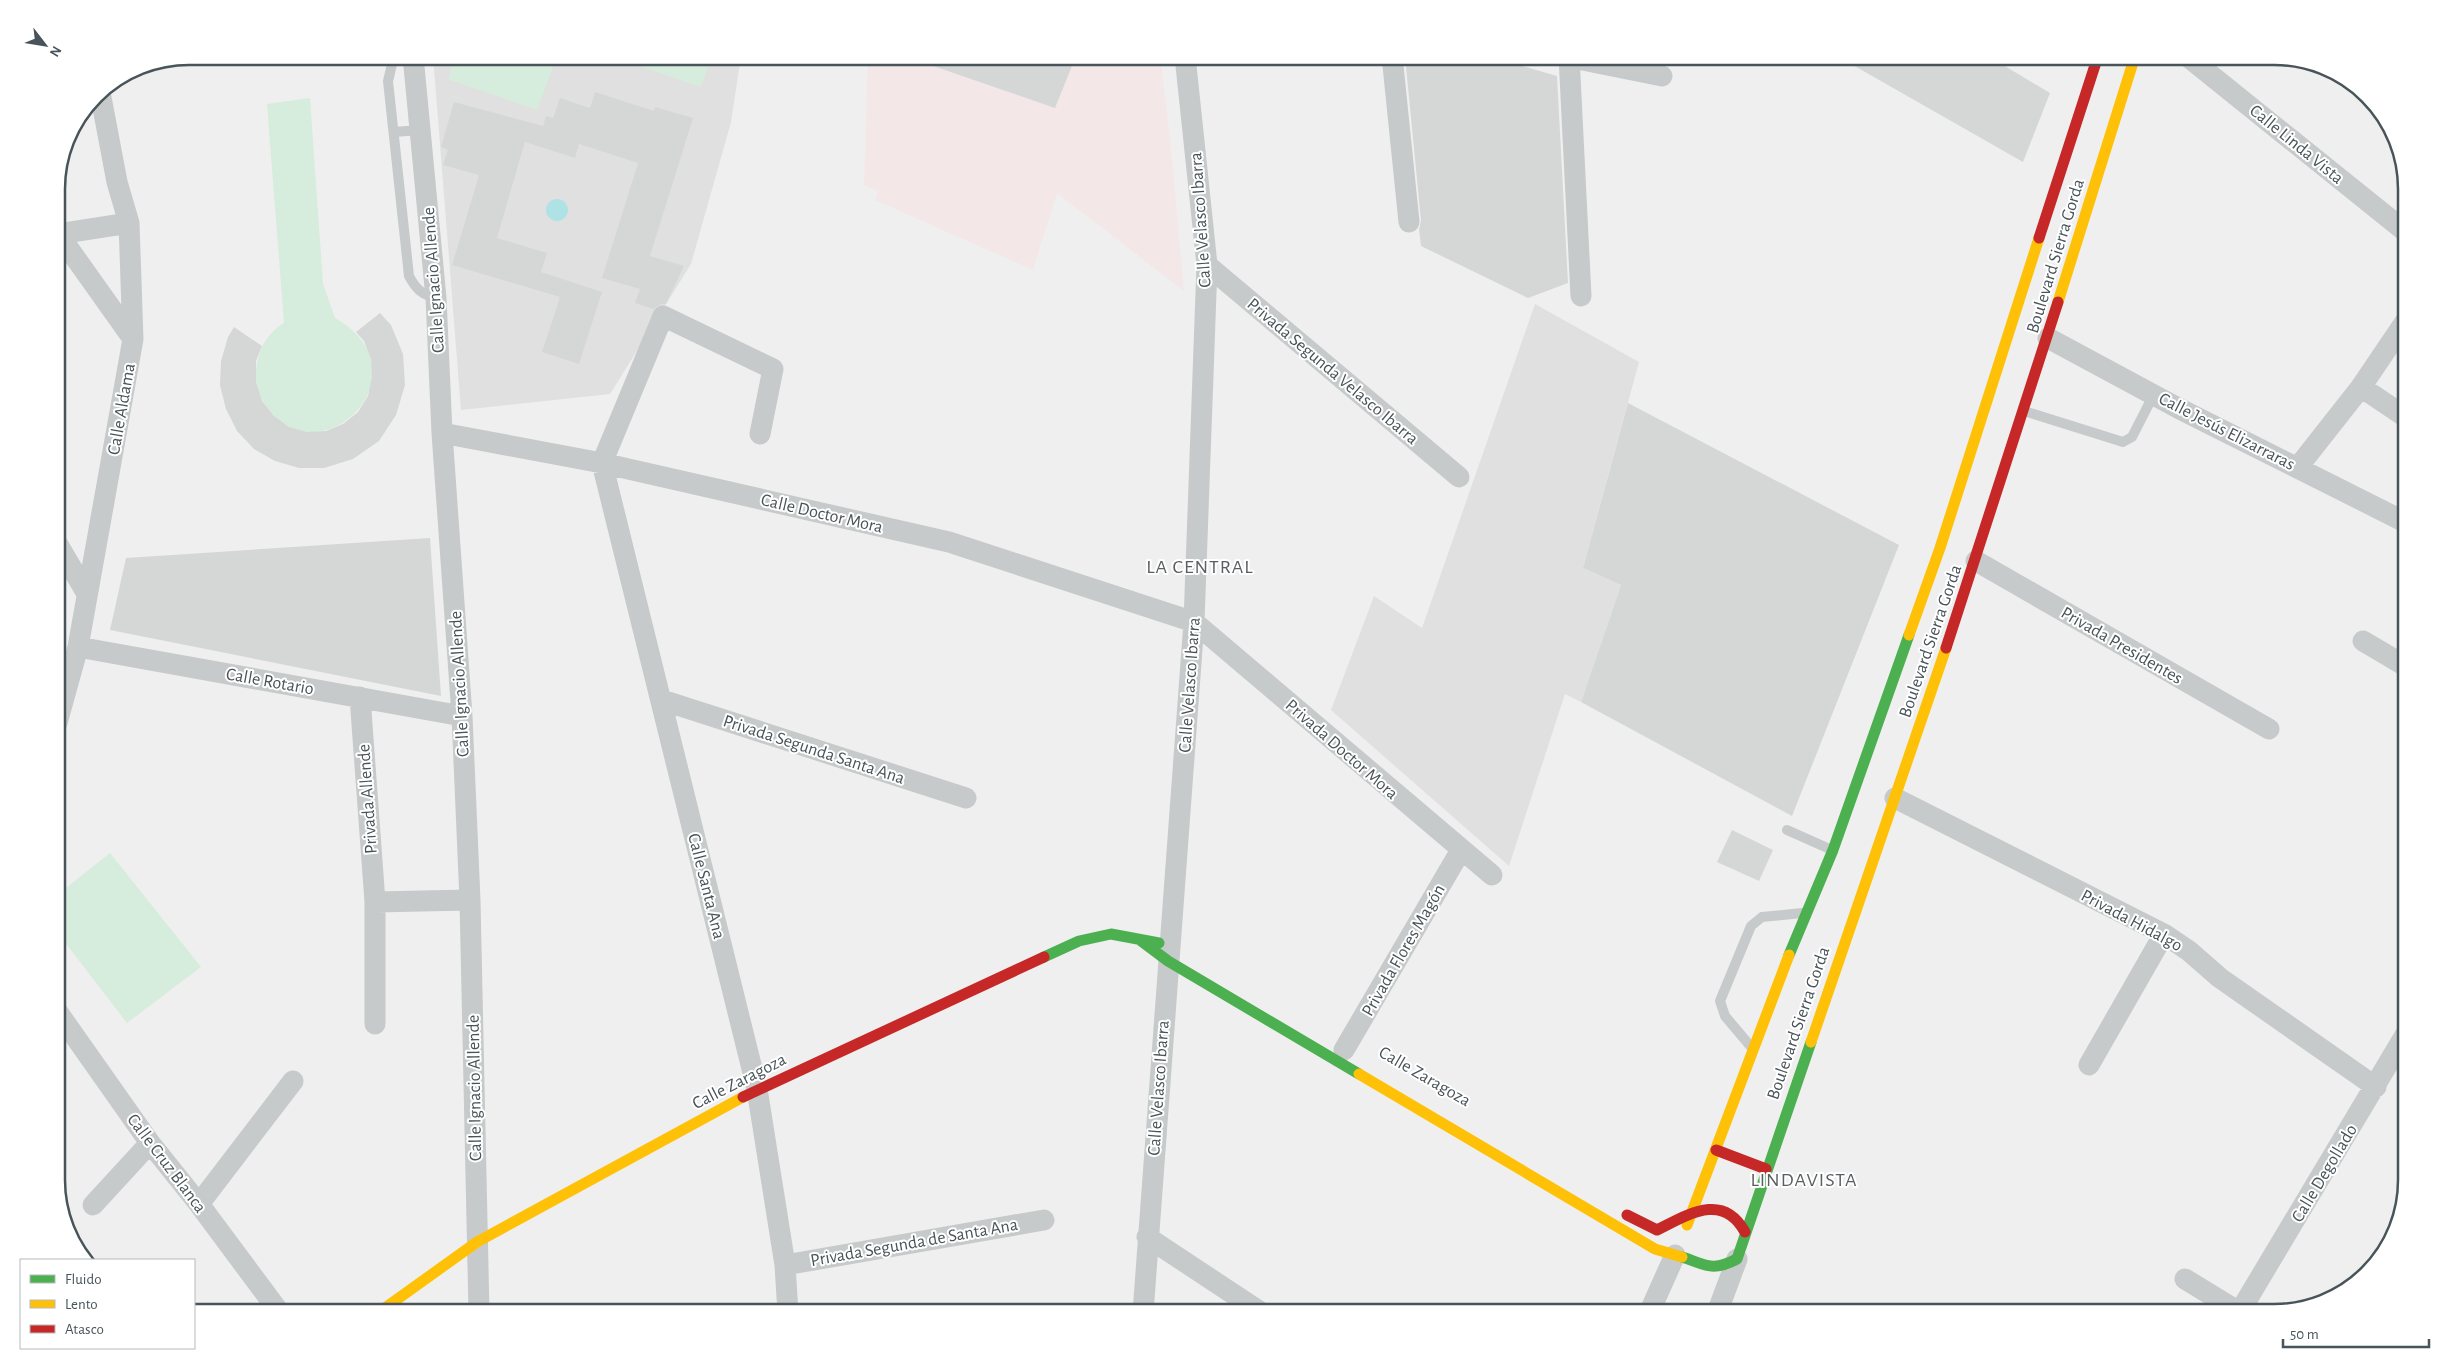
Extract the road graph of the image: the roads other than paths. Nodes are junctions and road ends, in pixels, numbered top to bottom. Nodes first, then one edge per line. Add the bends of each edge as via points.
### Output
1 (392, 65) edge
2 (414, 65) edge
3 (1186, 65) edge
4 (1393, 65) edge
5 (1567, 65) edge
6 (1607, 65) edge
7 (2095, 65) edge
8 (2132, 65) edge
9 (2198, 65) edge
10 (1662, 76) dead end
11 (102, 101) edge
12 (420, 130) junction
13 (394, 132) junction
14 (1409, 222) dead end
15 (129, 223) junction
16 (2398, 226) edge
17 (65, 232) edge
18 (65, 244) edge
19 (1207, 265) junction
20 (1581, 296) dead end
21 (436, 298) junction
22 (2398, 331) edge
23 (2048, 338) junction
24 (134, 339) junction
25 (2361, 387) junction
26 (2154, 394) junction
27 (2023, 410) junction
28 (2398, 412) edge
29 (442, 433) junction
30 (760, 434) dead end
31 (602, 463) junction
32 (2298, 467) junction
33 (1459, 477) dead end
34 (2398, 518) edge
35 (65, 558) edge
36 (1976, 561) junction
37 (87, 594) junction
38 (1194, 622) junction
39 (2363, 641) dead end
40 (78, 647) junction
41 (2398, 662) edge
42 (65, 692) edge
43 (360, 697) junction
44 (662, 700) junction
45 (462, 716) junction
46 (2269, 729) dead end
47 (966, 798) dead end
48 (1895, 798) junction
49 (1787, 830) dead end
50 (1461, 850) junction
51 (1837, 851) junction
52 (1492, 875) dead end
53 (470, 900) junction
54 (375, 902) junction
55 (1805, 913) junction
56 (2164, 934) junction
57 (1140, 940) junction
58 (1174, 953) junction
59 (65, 1024) edge
60 (375, 1024) dead end
61 (2398, 1048) edge
62 (1344, 1050) dead end
63 (1754, 1050) junction
64 (2089, 1065) dead end
65 (293, 1081) dead end
66 (2376, 1087) junction
67 (757, 1089) junction
68 (150, 1143) junction
69 (1716, 1150) junction
70 (1766, 1169) junction
71 (199, 1204) junction
72 (93, 1205) dead end
73 (1615, 1208) dead end
74 (1692, 1212) junction
75 (1044, 1220) dead end
76 (1745, 1232) junction
77 (1147, 1237) junction
78 (477, 1242) junction
79 (1678, 1246) junction
80 (1737, 1259) junction
81 (785, 1265) junction
82 (2185, 1279) dead end
83 (273, 1304) edge
84 (391, 1304) edge
85 (478, 1304) edge
86 (787, 1304) edge
87 (1143, 1304) edge
88 (1248, 1304) edge
89 (1653, 1304) edge
90 (1720, 1304) edge
91 (2226, 1304) edge
92 (2244, 1304) edge

1 - 13 lane via 388,81
2 - 12 street, Calle Ignacio Allende
3 - 19 street, Calle Velasco Ibarra
4 - 14 street
5 - 20 street
6 - 10 street
7 - 51 main road, Boulevard Sierra Gorda via 1940,548
8 - 23 main road, Boulevard Sierra Gorda
9 - 16 street, Calle Linda Vista
11 - 15 street, Calle Aldama via 117,182
12 - 13 lane
12 - 21 street, Calle Ignacio Allende
13 - 21 lane via 409,276 424,295
15 - 17 street
15 - 24 street, Calle Aldama
18 - 24 street
19 - 33 street, Privada Segunda Velasco Ibarra
19 - 38 street, Calle Velasco Ibarra
21 - 29 street, Calle Ignacio Allende
22 - 25 street
23 - 26 street, Calle Jesús Elizarraras
23 - 27 main road, Boulevard Sierra Gorda
24 - 37 street, Calle Aldama
25 - 28 street
25 - 32 street
26 - 27 lane via 2132,437 2123,442
26 - 32 street, Calle Jesús Elizarraras
27 - 36 main road, Boulevard Sierra Gorda
29 - 31 street, Calle Doctor Mora
29 - 45 street, Calle Ignacio Allende
30 - 31 street via 773,369 663,316
31 - 38 street, Calle Doctor Mora via 949,542
31 - 44 street, Calle Santa Ana
32 - 34 street, Calle Jesús Elizarraras
35 - 37 street
36 - 46 street, Privada Presidentes
36 - 48 main road, Boulevard Sierra Gorda
37 - 40 street, Calle Aldama
38 - 50 street, Privada Doctor Mora
38 - 58 street, Calle Velasco Ibarra
39 - 41 street
40 - 42 street, Calle Aldama
40 - 43 street, Calle Rotario
43 - 45 street, Calle Rotario
43 - 54 street, Privada Allende
44 - 47 street, Privada Segunda Santa Ana
44 - 67 street, Calle Santa Ana
45 - 53 street, Calle Ignacio Allende
48 - 56 street, Privada Hidalgo
48 - 70 main road, Boulevard Sierra Gorda via 1869,860
49 - 51 lane
50 - 52 street, Privada Doctor Mora
50 - 62 street, Privada Flores Magón
51 - 55 main road, Boulevard Sierra Gorda
53 - 54 street
53 - 78 street, Calle Ignacio Allende
54 - 60 street, Privada Allende
55 - 63 main road, Boulevard Sierra Gorda
55 - 63 lane via 1762,917 1751,926 1720,1001 1725,1016
56 - 64 street
56 - 66 street, Privada Hidalgo via 2189,950 2220,978
57 - 58 main road, Calle Zaragoza
57 - 58 main road, Calle Zaragoza
57 - 67 main road, Calle Zaragoza via 1111,934 1079,941
58 - 77 street, Calle Velasco Ibarra
58 - 79 main road, Calle Zaragoza via 1655,1249
59 - 68 street, Calle Cruz Blanca
61 - 66 street, Calle Degollado
63 - 69 main road, Boulevard Sierra Gorda
65 - 71 street
66 - 92 street, Calle Degollado
67 - 78 main road, Calle Zaragoza
67 - 81 street, Calle Santa Ana
68 - 71 street, Calle Cruz Blanca
68 - 72 street
69 - 70 main road
69 - 74 main road, Boulevard Sierra Gorda
70 - 76 main road, Boulevard Sierra Gorda
71 - 83 street, Calle Cruz Blanca
73 - 74 main road via 1657,1230
74 - 76 main road via 1725,1210 1741,1221
74 - 79 main road, Boulevard Sierra Gorda
75 - 81 street, Privada Segunda de Santa Ana
76 - 80 main road, Boulevard Sierra Gorda
77 - 87 street, Calle Velasco Ibarra
77 - 88 street
78 - 84 main road, Calle Zaragoza
78 - 85 street, Calle Ignacio Allende
79 - 80 main road via 1713,1267
79 - 89 street
80 - 90 street
81 - 86 street, Calle Santa Ana
82 - 91 street

